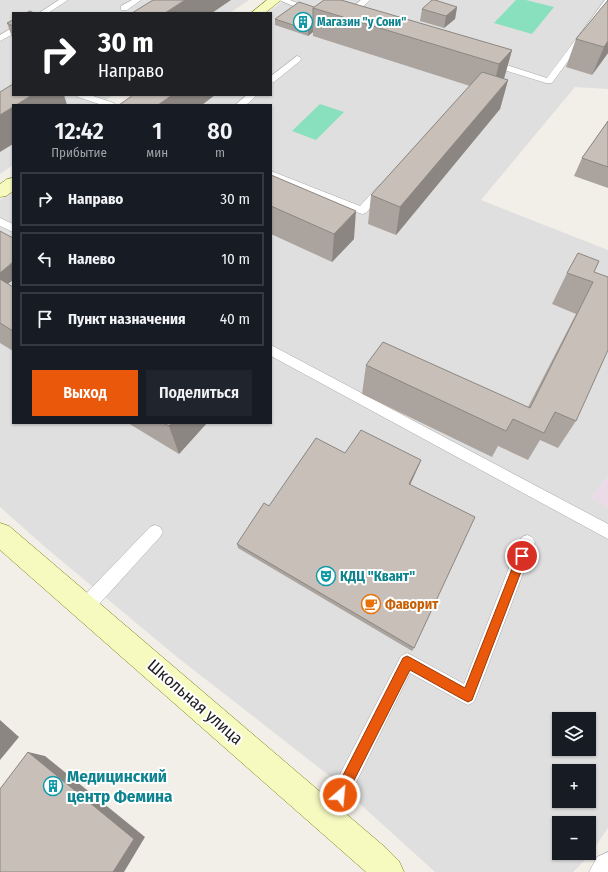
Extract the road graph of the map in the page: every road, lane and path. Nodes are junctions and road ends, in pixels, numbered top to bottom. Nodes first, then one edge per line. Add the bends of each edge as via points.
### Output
1 (137, 0) edge
2 (275, 0) edge
3 (283, 0) edge
4 (366, 0) edge
5 (61, 1) edge
6 (608, 1) edge
7 (124, 8) dead end
8 (44, 12) edge
9 (257, 12) edge
10 (322, 14) edge
11 (354, 24) edge
12 (12, 32) edge
13 (0, 39) edge
14 (297, 59) dead end
15 (480, 60) edge
16 (272, 79) edge
17 (84, 96) edge
18 (251, 96) edge
19 (108, 104) edge
20 (241, 104) edge
21 (272, 174) edge
22 (388, 182) edge
23 (12, 184) edge
24 (0, 192) edge
25 (0, 222) edge
26 (12, 228) edge
27 (272, 351) edge
28 (155, 532) dead end
29 (608, 532) edge
30 (0, 534) edge
31 (527, 542) dead end
32 (85, 608) junction
33 (328, 818) junction
34 (608, 868) edge
35 (388, 872) edge
36 (605, 872) edge

1 - 7 lane
2 - 9 main road
3 - 10 lane
4 - 11 lane via 339,19
5 - 8 lane
6 - 15 lane via 550,81
12 - 13 lane
14 - 16 lane
17 - 19 lane
18 - 20 lane
21 - 22 lane via 362,211
23 - 24 main road
25 - 26 lane
27 - 29 lane
28 - 32 lane
30 - 32 main road, Школьная улица
31 - 33 lane via 468,696 407,662
32 - 33 main road, Школьная улица
33 - 35 main road, Школьная улица
34 - 36 street

